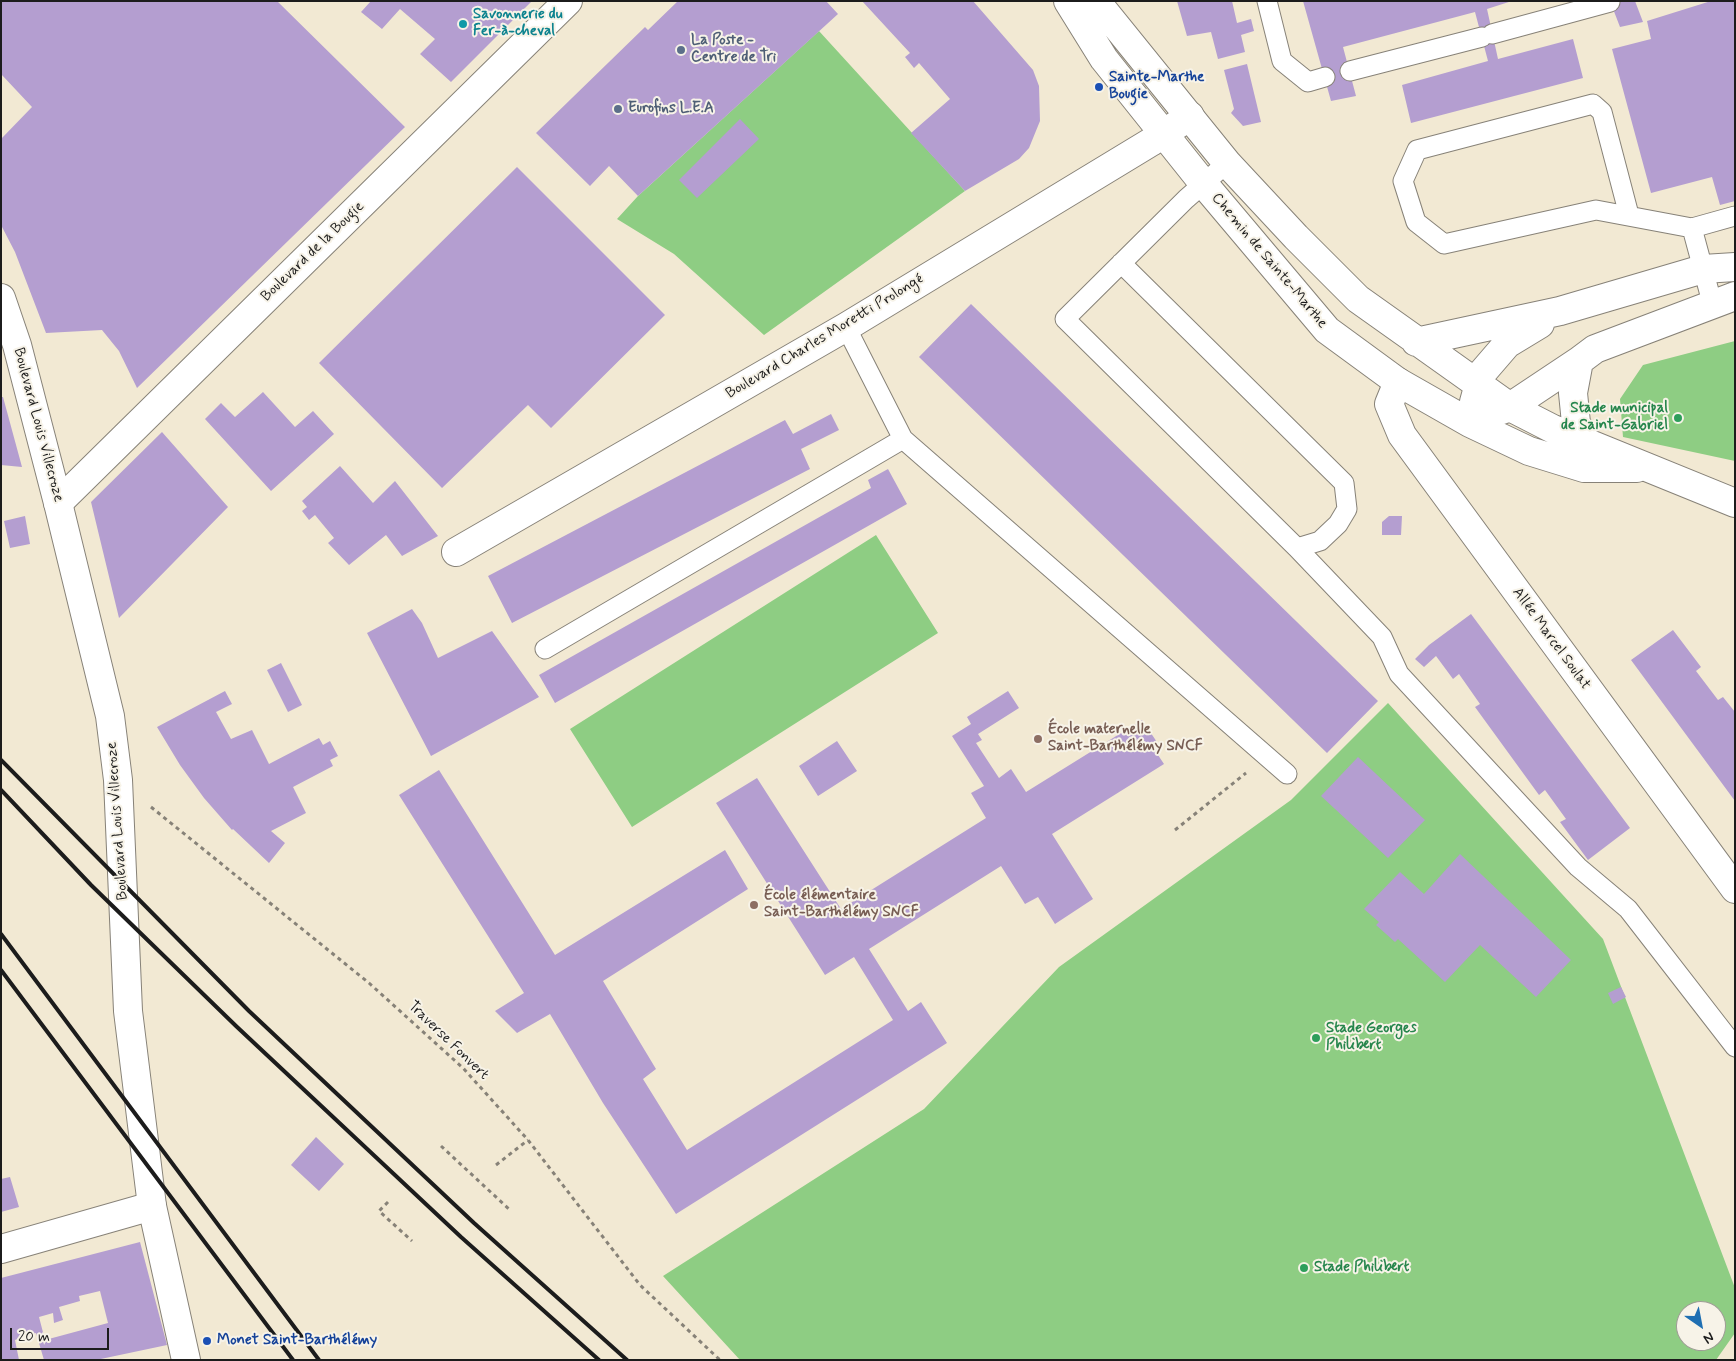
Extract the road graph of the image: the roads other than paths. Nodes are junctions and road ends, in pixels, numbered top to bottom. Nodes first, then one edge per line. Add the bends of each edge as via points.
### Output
1 (568, 1) edge
2 (1068, 1) edge
3 (1096, 1) edge
4 (1267, 1) edge
5 (1610, 2) edge
6 (1350, 71) dead end
7 (1325, 77) dead end
8 (1190, 116) junction
9 (1163, 134) junction
10 (1227, 163) junction
11 (1203, 183) junction
12 (1629, 215) junction
13 (1735, 216) edge
14 (1692, 228) junction
15 (1121, 263) junction
16 (1735, 267) edge
17 (1703, 268) junction
18 (1, 298) edge
19 (1724, 301) edge
20 (1560, 312) junction
21 (846, 326) junction
22 (1416, 342) junction
23 (1578, 361) junction
24 (1398, 382) junction
25 (1478, 385) junction
26 (1510, 406) junction
27 (1470, 424) junction
28 (903, 438) junction
29 (1586, 441) junction
30 (1649, 468) junction
31 (1735, 502) edge
32 (58, 503) junction
33 (1296, 548) junction
34 (456, 552) dead end
35 (545, 649) dead end
36 (1287, 774) dead end
37 (1735, 889) edge
38 (1735, 1047) edge
39 (152, 1206) junction
40 (1, 1249) edge
41 (186, 1360) edge

1 - 32 street, Boulevard de la Bougie
2 - 9 street, Chemin de Sainte-Marthe via 1104,59
3 - 8 street, Chemin de Sainte-Marthe
4 - 7 lane via 1282,61 1308,82
5 - 6 lane
8 - 9 street, Boulevard Charles Moretti Prolongé
8 - 10 street, Chemin de Sainte-Marthe
9 - 11 street, Chemin de Sainte-Marthe
9 - 21 street, Boulevard Charles Moretti Prolongé
10 - 11 lane
10 - 22 street, Chemin de Sainte-Marthe via 1358,298
11 - 15 lane
11 - 24 street, Chemin de Sainte-Marthe via 1327,330
12 - 12 lane via 1602,112 1593,104 1417,150 1403,181 1416,222 1444,244 1596,210
12 - 14 lane
13 - 14 lane
14 - 17 lane
15 - 33 lane via 1065,318
15 - 33 lane via 1344,483 1347,509 1338,524 1320,541
16 - 17 street
17 - 19 lane
17 - 20 street
18 - 32 street, Boulevard Louis Villecroze via 17,345
19 - 23 street via 1595,349
20 - 22 street
20 - 25 street via 1508,344 1482,374
21 - 28 lane
21 - 34 street, Boulevard Charles Moretti Prolongé
22 - 25 street, Chemin de Sainte-Marthe
23 - 26 street
23 - 29 street via 1572,393 1576,423
24 - 27 street, Chemin de Sainte-Marthe
24 - 37 street, Allée Marcel Soulat via 1389,404 1402,435
25 - 26 street, Chemin de Sainte-Marthe
25 - 27 street
26 - 27 street
26 - 29 street, Chemin de Sainte-Marthe via 1553,429
27 - 30 street, Chemin de Sainte-Marthe via 1528,451 1584,468
28 - 35 lane
28 - 36 lane
29 - 30 street, Chemin de Sainte-Marthe
30 - 31 street, Chemin de Sainte-Marthe
32 - 39 street, Boulevard Louis Villecroze via 110,716 118,780 128,1011
33 - 38 lane via 1382,637 1399,674 1578,867 1628,909
39 - 40 street
39 - 41 street, Boulevard Louis Villecroze

